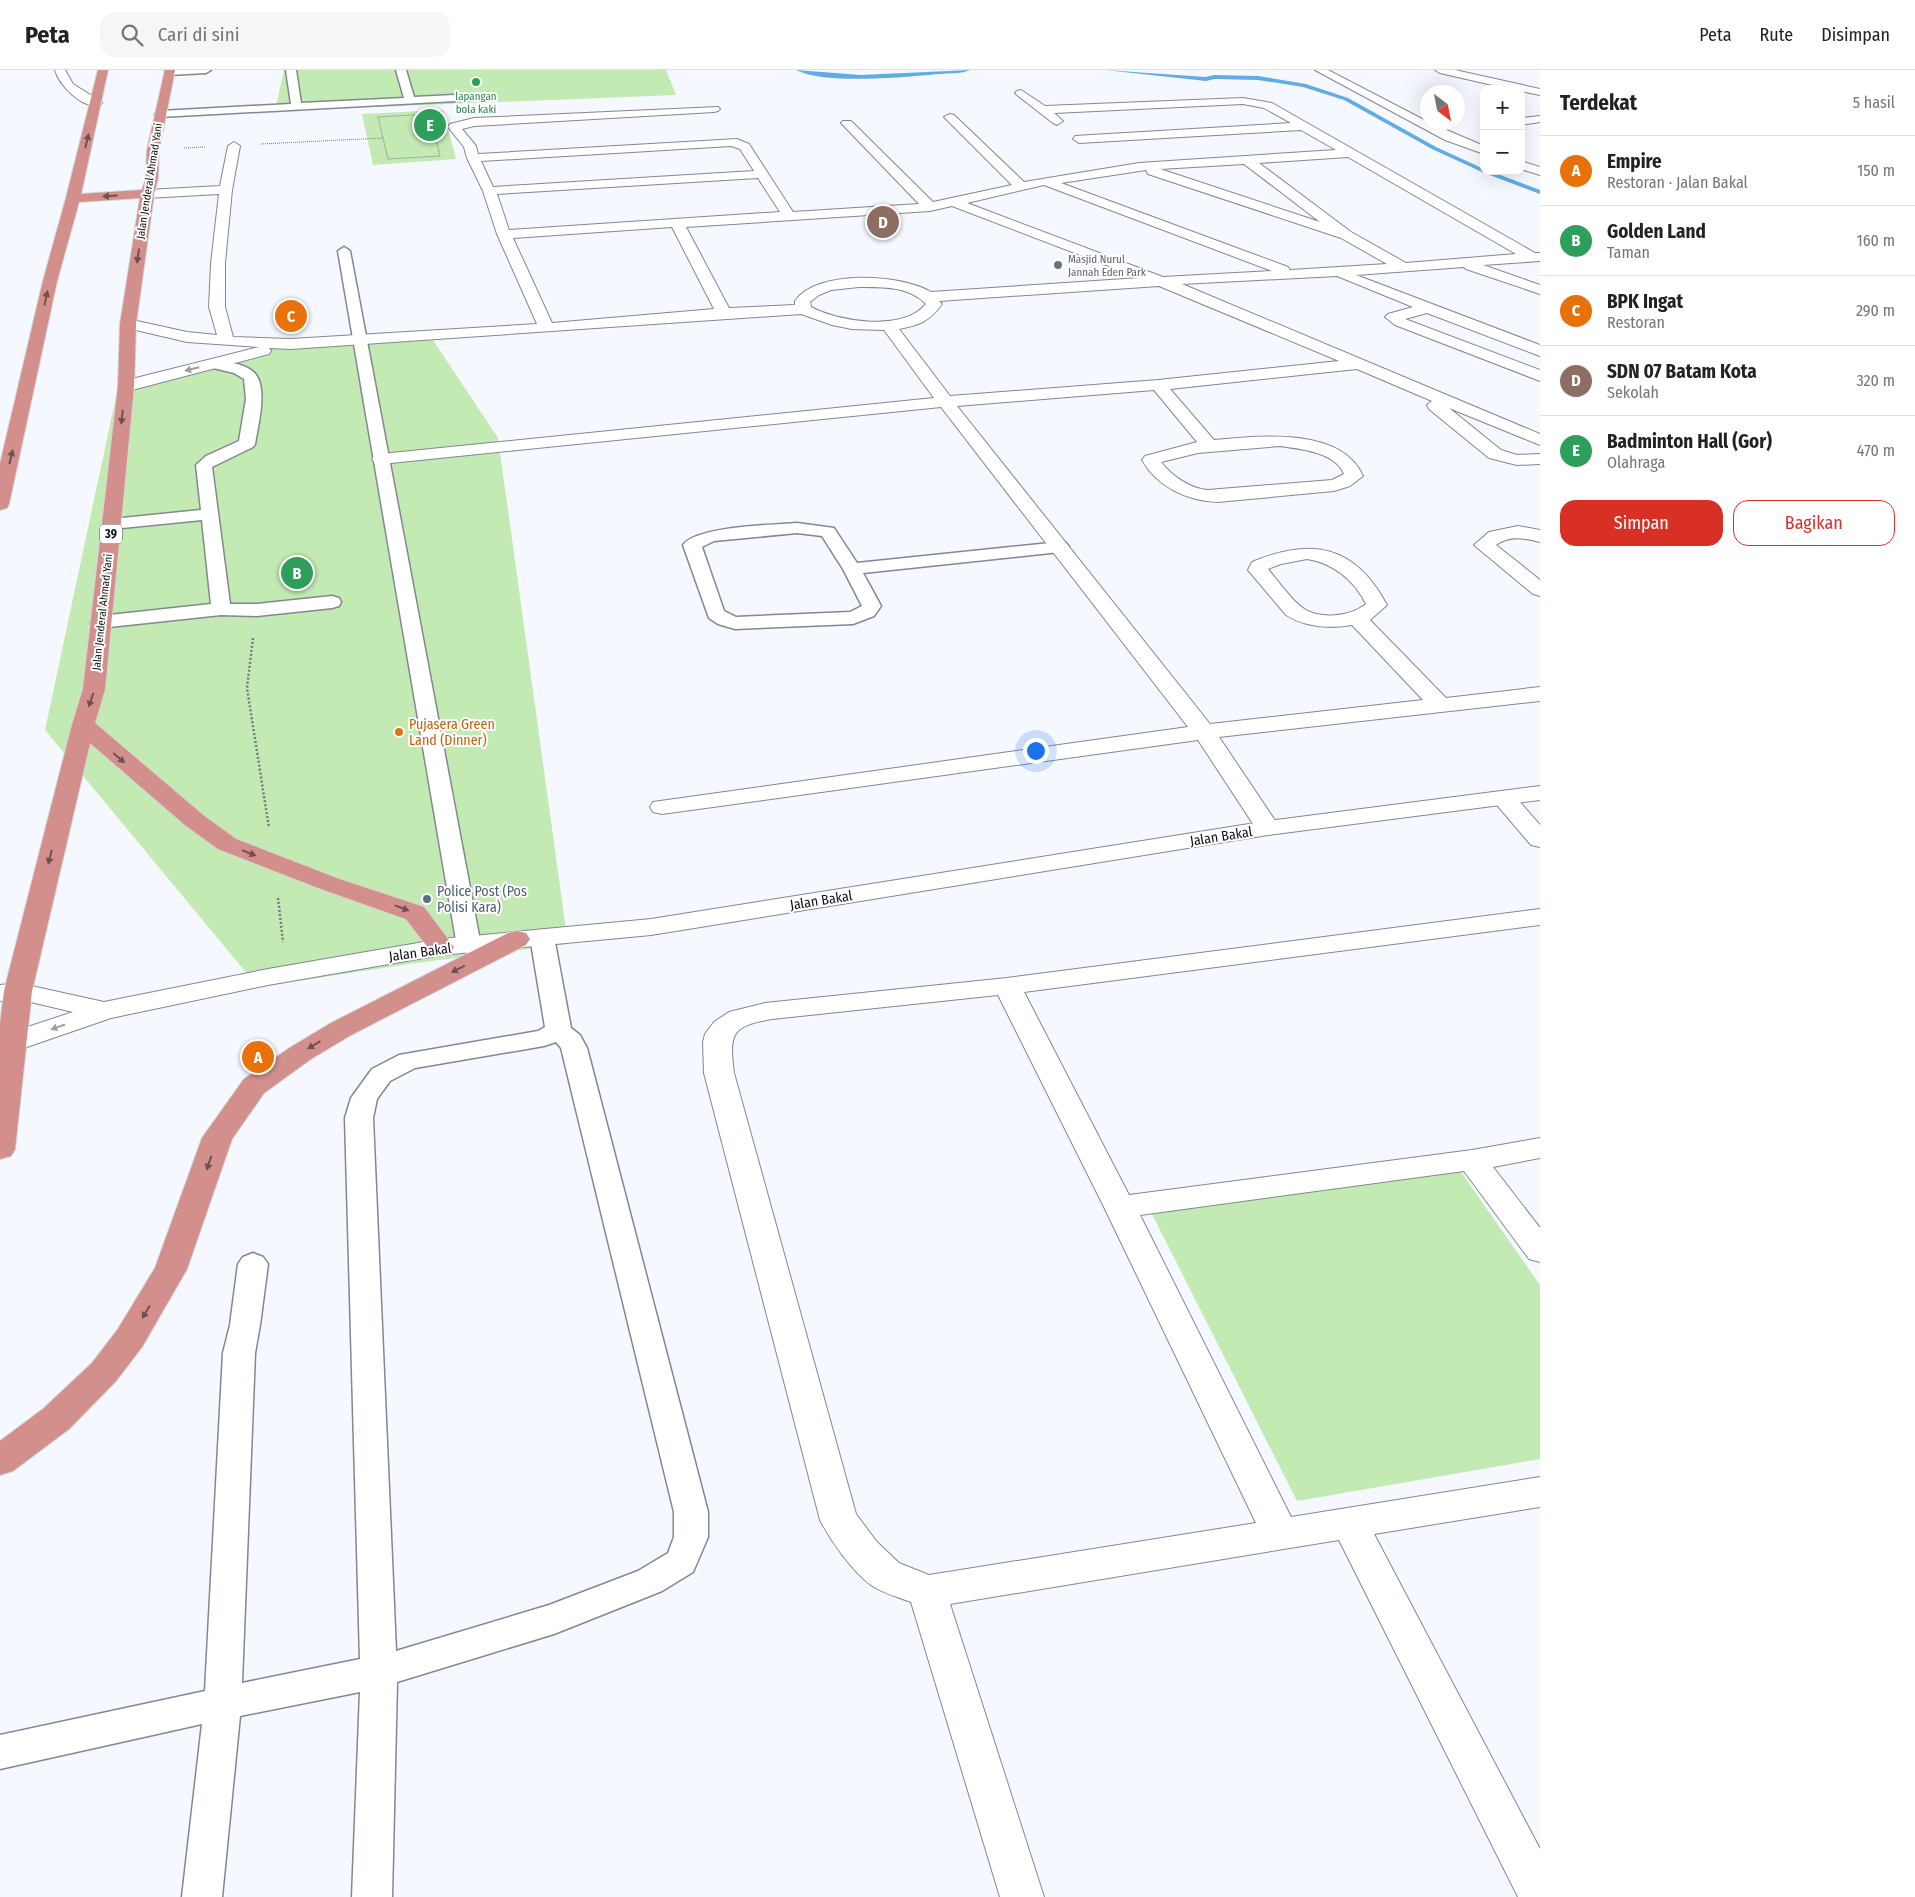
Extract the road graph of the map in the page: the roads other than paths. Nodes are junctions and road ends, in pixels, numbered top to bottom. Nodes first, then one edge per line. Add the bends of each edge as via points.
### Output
1 (60, 70) edge
2 (103, 70) edge
3 (206, 70) edge
4 (291, 70) edge
5 (401, 70) edge
6 (1320, 70) edge
7 (1440, 70) edge
8 (170, 71) edge
9 (1480, 90) edge
10 (1540, 92) edge
11 (1021, 93) dead end
12 (474, 97) dead end
13 (410, 100) junction
14 (96, 103) junction
15 (296, 105) junction
16 (714, 109) dead end
17 (1043, 110) junction
18 (1525, 113) edge
19 (160, 114) junction
20 (950, 117) dead end
21 (1539, 119) edge
22 (1525, 121) edge
23 (847, 123) dead end
24 (1303, 126) junction
25 (1475, 132) dead end
26 (1072, 133) junction
27 (1449, 136) junction
28 (234, 146) road end
29 (1480, 148) edge
30 (1094, 149) dead end
31 (1350, 153) junction
32 (474, 158) junction
33 (1110, 159) dead end
34 (1247, 160) junction
35 (1540, 163) edge
36 (1525, 166) edge
37 (1525, 166) edge
38 (1139, 167) junction
39 (1125, 169) junction
40 (1540, 171) edge
41 (763, 174) junction
42 (1046, 182) junction
43 (1022, 187) junction
44 (226, 190) junction
45 (489, 191) junction
46 (147, 194) junction
47 (73, 198) junction
48 (954, 202) junction
49 (930, 207) junction
50 (789, 216) junction
51 (677, 223) junction
52 (504, 234) junction
53 (1346, 235) junction
54 (344, 251) dead end
55 (1536, 257) edge
56 (1461, 263) junction
57 (1403, 267) junction
58 (1336, 272) junction
59 (1294, 274) junction
60 (1161, 281) junction
61 (1540, 290) edge
62 (929, 297) junction
63 (1428, 308) junction
64 (804, 309) junction
65 (724, 312) junction
66 (128, 324) junction
67 (888, 325) junction
68 (547, 328) junction
69 (226, 341) junction
70 (360, 341) junction
71 (291, 344) junction
72 (1540, 351) edge
73 (214, 364) junction
74 (1361, 364) junction
75 (1540, 376) edge
76 (1406, 382) junction
77 (1158, 385) junction
78 (126, 386) junction
79 (944, 402) junction
80 (1540, 440) edge
81 (1209, 446) junction
82 (381, 459) junction
83 (1540, 459) edge
84 (0, 504) edge
85 (210, 514) junction
86 (112, 524) junction
87 (1540, 536) edge
88 (1060, 547) junction
89 (852, 569) junction
90 (1540, 590) edge
91 (332, 602) dead end
92 (221, 609) junction
93 (1356, 618) junction
94 (100, 622) junction
95 (1540, 694) edge
96 (1440, 706) junction
97 (83, 725) junction
98 (1204, 732) junction
99 (1540, 793) edge
100 (1503, 798) junction
101 (662, 807) dead end
102 (1268, 828) junction
103 (1540, 840) edge
104 (1540, 917) edge
105 (529, 938) junction
106 (469, 946) junction
107 (441, 947) junction
108 (1007, 986) junction
109 (9, 992) edge
110 (104, 1011) junction
111 (559, 1031) junction
112 (6, 1044) edge
113 (1540, 1148) edge
114 (0, 1149) edge
115 (1472, 1160) junction
116 (1120, 1207) junction
117 (1540, 1251) edge
118 (253, 1264) dead end
119 (0, 1461) edge
120 (1540, 1492) edge
121 (1349, 1523) junction
122 (1281, 1535) junction
123 (927, 1592) junction
124 (379, 1672) junction
125 (224, 1704) junction
126 (0, 1752) edge
127 (1540, 1894) edge
128 (202, 1897) edge
129 (372, 1897) edge
130 (1022, 1897) edge

1 - 14 street via 62,81
2 - 14 highway
3 - 8 lane
4 - 15 lane
5 - 13 lane
6 - 27 street
7 - 9 street
7 - 10 street
8 - 19 highway, Jalan Jenderal Ahmad Yani / 39
11 - 17 street
12 - 13 lane
13 - 15 lane
47 -> 14 highway
15 - 19 lane
16 - 32 street via 474,122 454,126 470,146
17 - 24 street via 1256,101 1274,106
17 - 26 street
18 - 21 street
19 - 46 highway, Jalan Jenderal Ahmad Yani / 39
20 - 43 street
21 - 22 street
23 - 49 street
24 - 26 street
24 - 31 street
25 - 27 street
26 - 30 street
27 - 29 street
28 - 44 street
31 - 34 street
31 - 55 street
32 - 41 street via 721,141 745,147
32 - 45 street
33 - 39 street
34 - 38 street
34 - 53 street
35 - 36 street
37 - 40 street
38 - 39 street
38 - 53 street
39 - 42 street
41 - 45 street
41 - 50 street
42 - 43 street
42 - 59 street
43 - 48 street
44 - 46 street
44 - 69 street via 217,306
45 - 52 street
46 -> 47 highway
46 -> 66 highway, Jalan Jenderal Ahmad Yani / 39
84 -> 47 highway via 50,281
48 - 49 street
48 - 60 street
49 - 50 street
50 - 51 street
51 - 52 street
51 - 65 street
52 - 68 street
53 - 57 street
54 - 70 lane
55 - 56 street
56 - 57 street
56 - 61 street
57 - 58 street
58 - 59 street
58 - 63 street
59 - 60 street
60 - 62 street
60 - 74 street
62 - 64 street via 901,286 838,284 808,294 802,301
62 - 67 street via 934,304 931,311 922,317
63 - 72 street
63 - 75 street via 1393,316 1400,322
64 - 65 street
64 - 67 street via 826,321
65 - 68 street
66 - 69 street via 188,337
66 - 78 highway, Jalan Jenderal Ahmad Yani / 39
67 - 79 street
68 - 70 street
69 - 71 street
70 - 71 street
70 - 82 lane
71 - 73 street
73 -> 78 street
73 - 85 lane via 244,372 251,377 254,388 247,444 204,465
74 - 76 street
74 - 77 street
76 - 80 street
76 - 83 street via 1496,454 1518,461
77 - 79 street
77 - 81 street
78 -> 86 highway, Jalan Jenderal Ahmad Yani / 39
79 - 82 street
79 - 88 street
81 - 81 street via 1280,441 1298,443 1335,455 1353,471 1354,476 1334,485 1205,496 1176,483 1153,466 1151,460
82 - 106 lane
85 - 86 lane
85 - 92 lane
86 - 94 highway, Jalan Jenderal Ahmad Yani / 39
87 - 90 street via 1516,531 1491,538 1484,545
88 - 89 lane
88 - 98 street
89 - 89 lane via 828,532 815,530 797,528 710,536 692,545 716,614 735,623 853,618 867,612 872,606
91 - 92 lane via 257,610
92 - 94 lane
93 - 93 street via 1315,619 1299,615 1271,586 1258,570 1259,566 1276,559 1307,554 1333,558 1359,579 1378,605
93 - 96 street
94 -> 97 highway, Jalan Jenderal Ahmad Yani / 39 via 94,689
95 - 96 street
96 - 98 street
97 -> 107 highway via 194,820 227,844 415,913
97 -> 109 highway, Jalan Jenderal Ahmad Yani / 39
98 - 101 street
98 - 102 street
99 - 100 street, Jalan Bakal
100 - 102 street, Jalan Bakal
100 - 103 street
102 - 105 street, Jalan Bakal via 651,927
104 - 108 street
105 - 106 street, Jalan Bakal
105 - 111 lane
105 -> 119 highway via 341,1029 254,1086 217,1138 171,1269 130,1338 104,1372 56,1419
106 - 107 street, Jalan Bakal
107 - 110 street, Jalan Bakal via 268,977
108 - 116 street
108 - 123 street via 744,1015 721,1031 717,1040 719,1073 839,1520 885,1574
109 - 110 street
109 - 112 highway, Jalan Jenderal Ahmad Yani / 39
110 -> 112 street, Jalan Bakal
111 - 124 lane via 544,1038 408,1061 380,1075 364,1098 359,1118
111 - 124 lane via 574,1048 691,1512 691,1537 681,1562 650,1581 554,1619
112 - 114 highway, Jalan Jenderal Ahmad Yani / 39
113 - 115 street
115 - 116 street
115 - 117 street
116 - 122 street
118 - 125 lane via 239,1353
120 - 121 street
121 - 122 street
121 - 127 street
122 - 123 street
123 - 130 street
124 - 125 lane
124 - 129 lane
125 - 126 lane
125 - 128 lane

